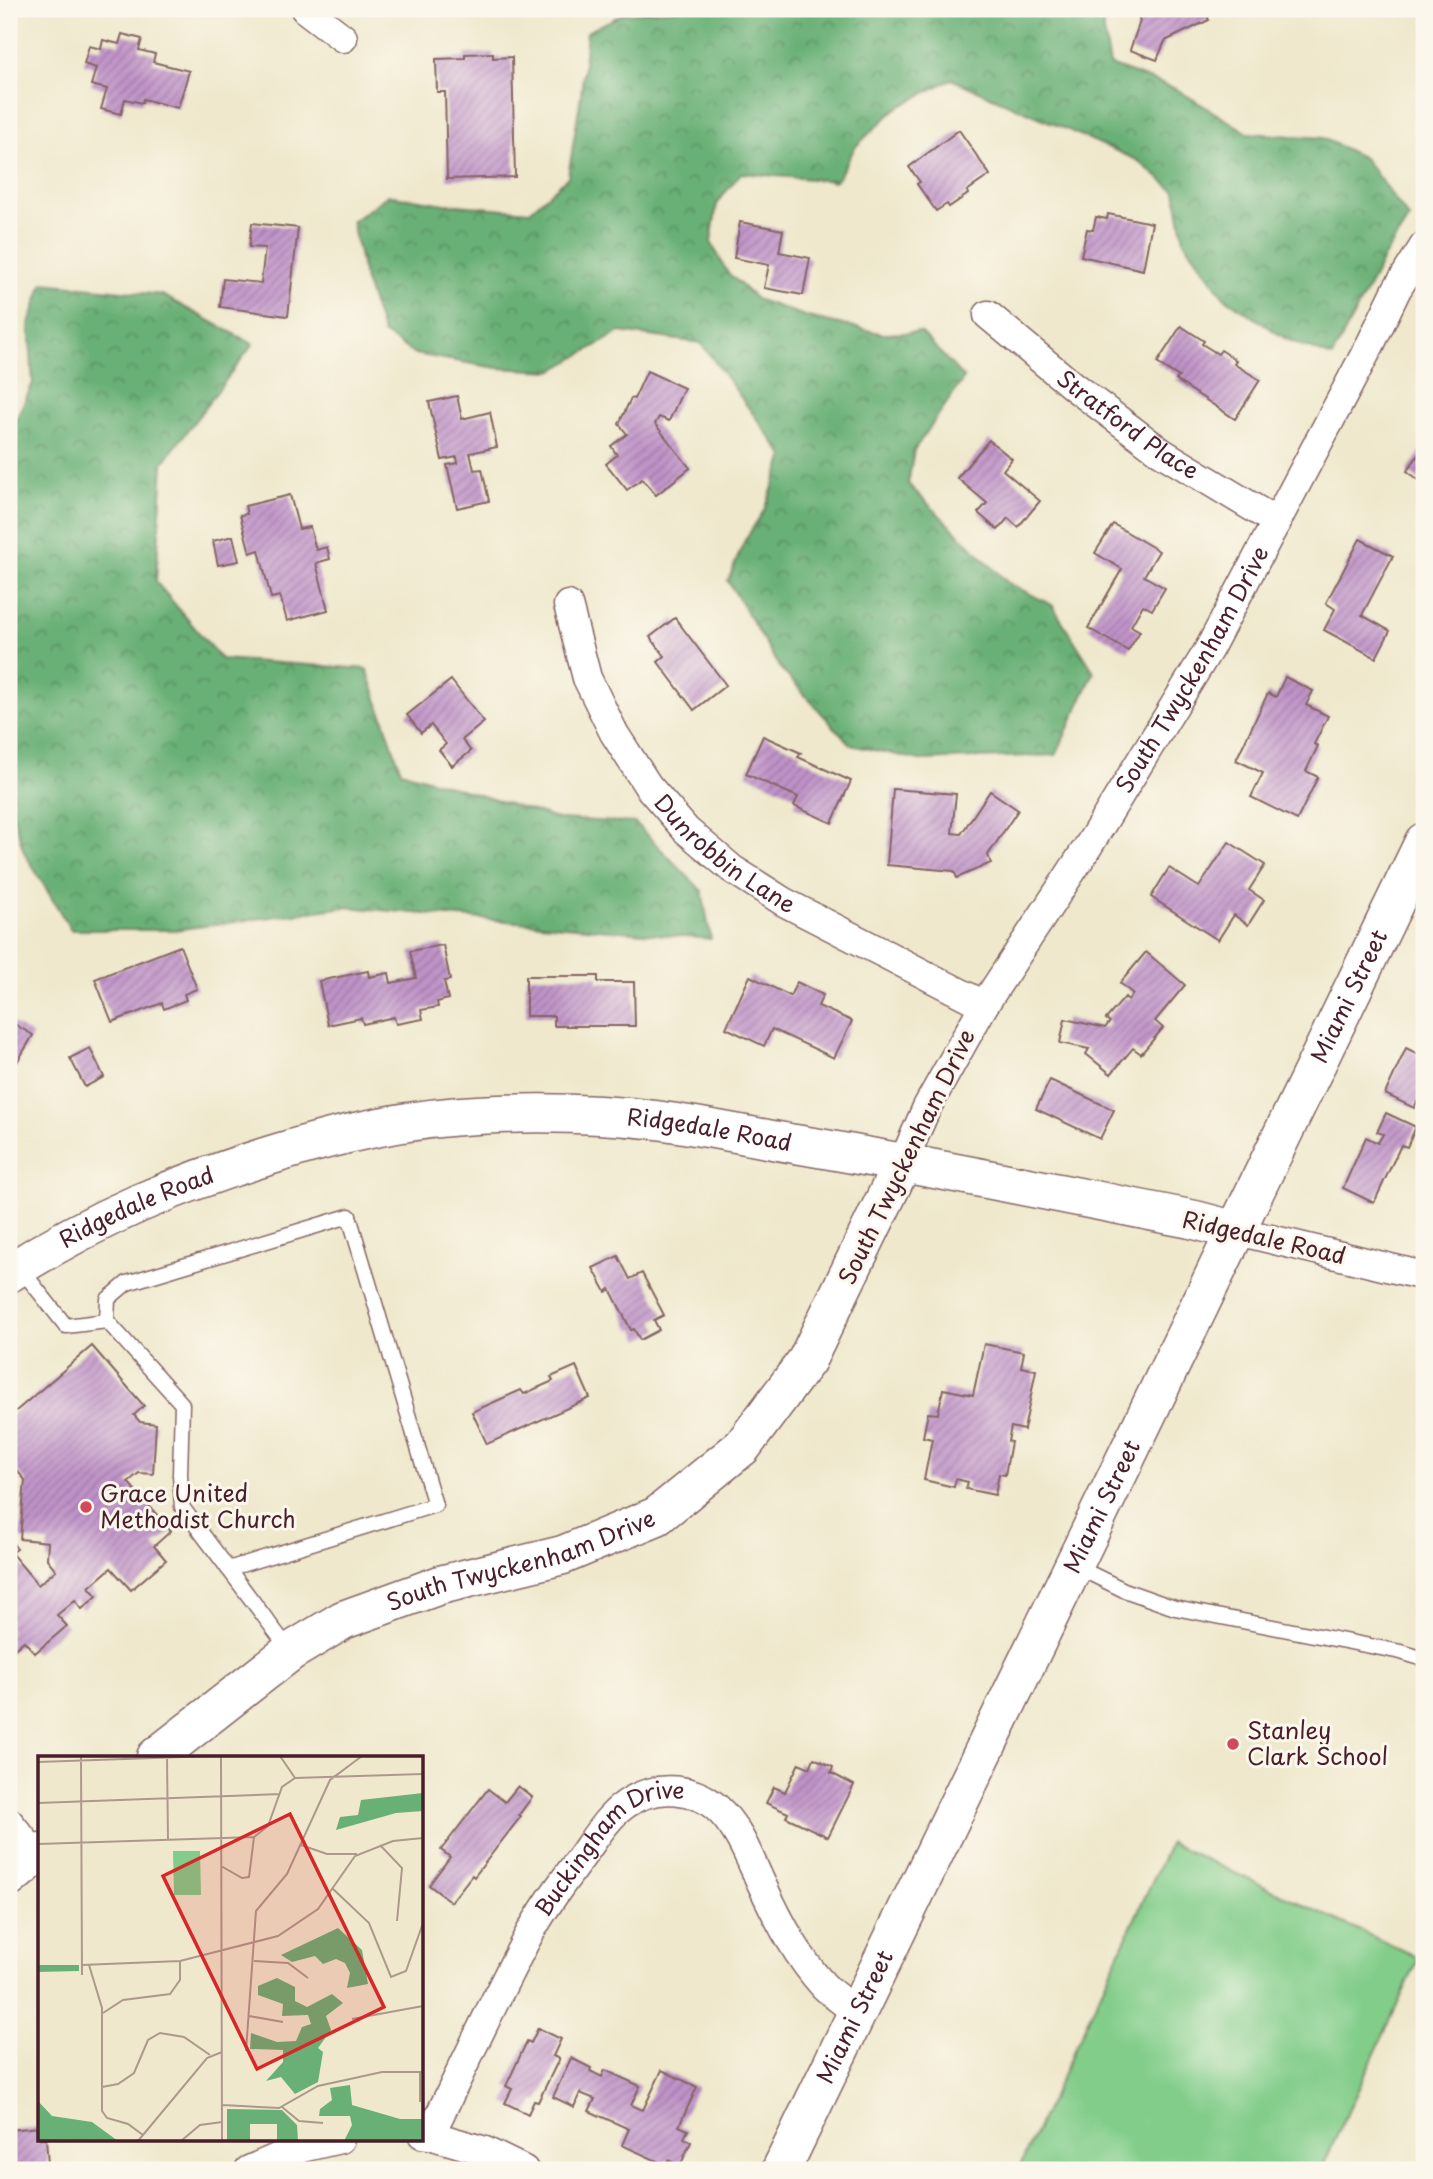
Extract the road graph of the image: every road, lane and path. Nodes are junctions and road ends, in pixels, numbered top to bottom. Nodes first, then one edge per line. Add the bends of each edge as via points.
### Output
1 (305, 9) edge
2 (343, 38) dead end
3 (1424, 246) edge
4 (988, 315) dead end
5 (1276, 522) junction
6 (568, 605) dead end
7 (1424, 842) edge
8 (984, 1004) junction
9 (903, 1162) junction
10 (1237, 1231) junction
11 (14, 1270) edge
12 (1424, 1276) edge
13 (107, 1321) junction
14 (1074, 1566) junction
15 (229, 1569) junction
16 (290, 1652) junction
17 (1424, 1659) edge
18 (157, 1756) edge
19 (9, 1822) edge
20 (29, 1861) edge
21 (857, 2012) junction
22 (426, 2134) edge
23 (336, 2140) edge
24 (249, 2170) edge
25 (524, 2170) edge
26 (781, 2170) edge

1 - 2 street
3 - 5 street, South Twyckenham Drive
4 - 5 street, Stratford Place via 1161,452
5 - 8 street, South Twyckenham Drive via 1150,749
6 - 8 street, Dunrobbin Lane via 587,678 614,733 648,786 686,830 732,869 784,902
7 - 10 street, Miami Street
8 - 9 street, South Twyckenham Drive via 927,1107
9 - 10 street, Ridgedale Road
9 - 11 street, Ridgedale Road via 654,1120 475,1115 316,1141 235,1166 127,1206
9 - 16 street, South Twyckenham Drive via 807,1360 742,1447 657,1516 563,1555 440,1585 344,1620
10 - 12 street, Ridgedale Road
10 - 14 street, Miami Street
11 - 13 lane via 66,1326
13 - 15 lane via 182,1404 182,1507
13 - 15 lane via 108,1299 127,1283 349,1216 435,1505
14 - 17 lane via 1175,1608
14 - 21 street, Miami Street
15 - 16 lane
16 - 18 street, South Twyckenham Drive
19 - 20 street
21 - 22 street, Buckingham Drive via 825,1986 800,1954 724,1815 713,1804 684,1791 651,1791 612,1816 552,1897
21 - 26 street, Miami Street
22 - 25 street via 485,2151
23 - 24 street via 297,2149

